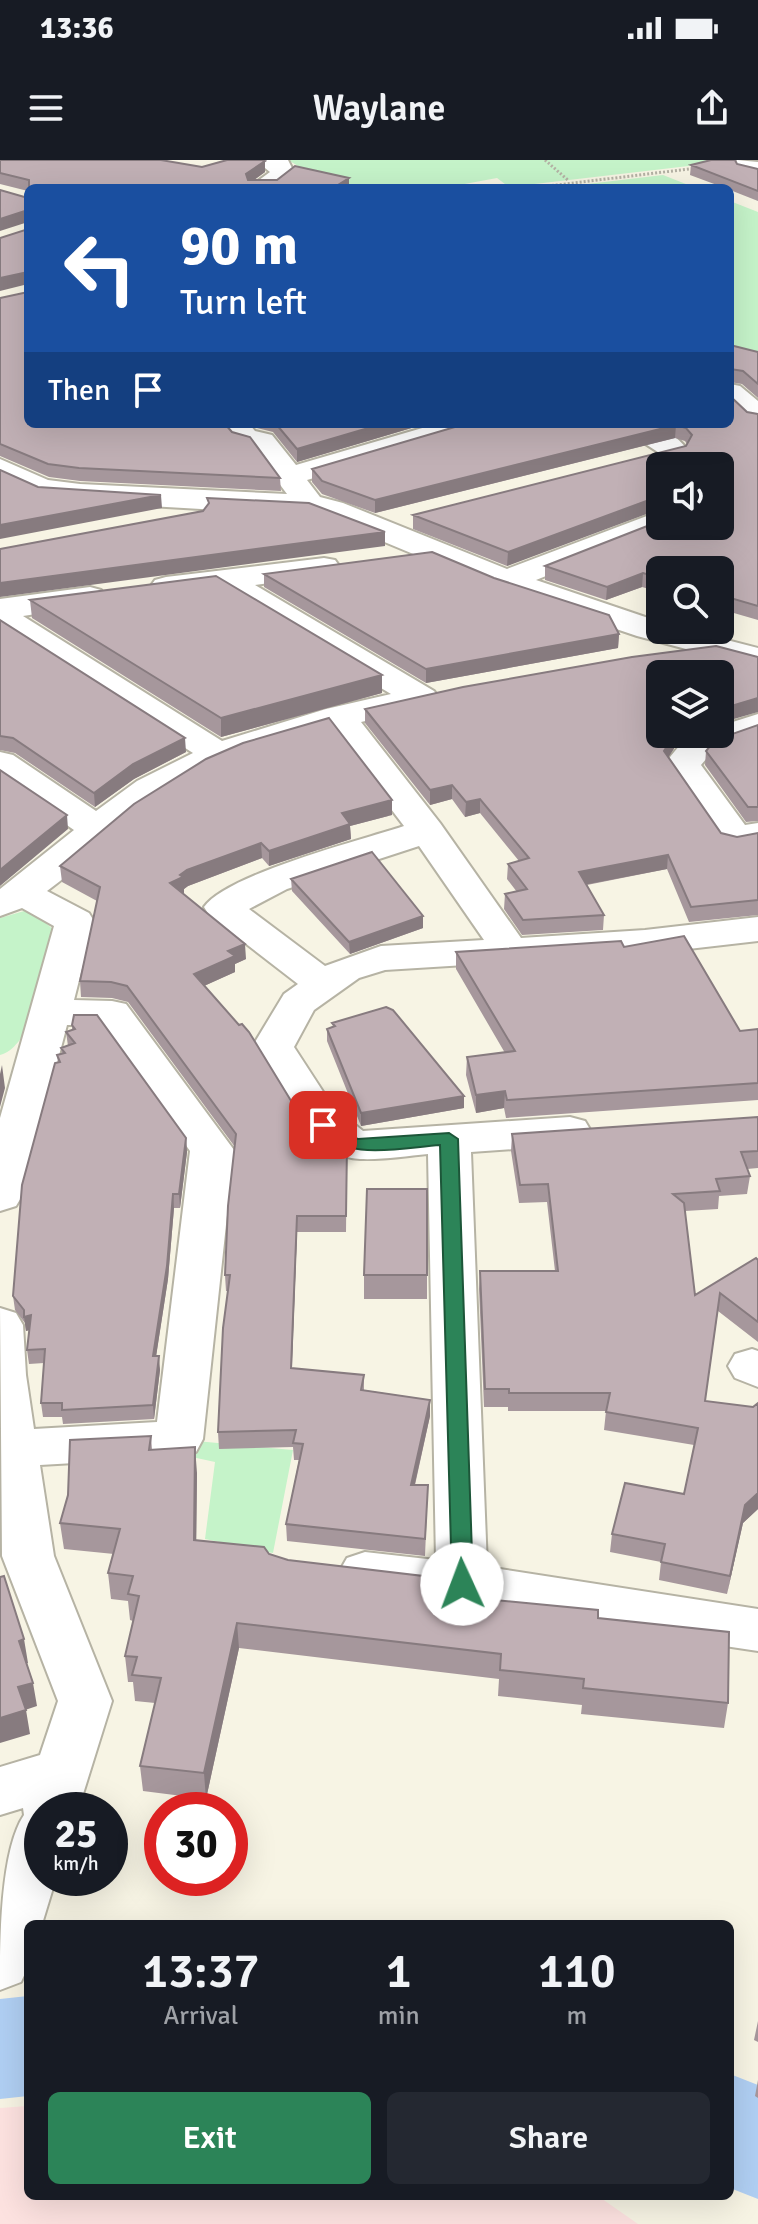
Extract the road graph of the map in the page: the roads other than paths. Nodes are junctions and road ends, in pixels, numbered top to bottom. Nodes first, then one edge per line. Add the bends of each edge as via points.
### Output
1 (267, 160) edge
2 (267, 184) edge
3 (734, 395) edge
4 (758, 416) edge
5 (237, 428) edge
6 (453, 428) edge
7 (639, 428) edge
8 (672, 452) edge
9 (646, 460) edge
10 (629, 461) edge
11 (0, 468) edge
12 (289, 476) junction
13 (253, 501) junction
14 (310, 504) junction
15 (418, 515) edge
16 (141, 525) edge
17 (373, 526) junction
18 (646, 526) edge
19 (433, 552) junction
20 (224, 580) junction
21 (506, 581) junction
22 (0, 609) edge
23 (0, 615) edge
24 (704, 646) junction
25 (754, 653) edge
26 (628, 659) edge
27 (338, 716) junction
28 (758, 724) edge
29 (217, 753) junction
30 (0, 763) edge
31 (96, 828) junction
32 (427, 831) junction
33 (758, 834) edge
34 (6, 901) edge
35 (758, 929) edge
36 (510, 950) junction
37 (324, 985) junction
38 (52, 1012) junction
39 (20, 1064) edge
40 (611, 1128) edge
41 (449, 1139) junction
42 (0, 1196) edge
43 (0, 1325) edge
44 (1, 1376) edge
45 (13, 1448) junction
46 (14, 1560) edge
47 (321, 1567) edge
48 (462, 1584) junction
49 (758, 1630) edge
50 (0, 1791) edge
51 (56, 1791) edge
52 (24, 1889) edge
53 (0, 1963) edge

1 - 2 street via 279,164 283,174
3 - 4 street
5 - 12 street via 245,437 262,441
6 - 12 street
7 - 8 street
9 - 10 street
11 - 13 street via 41,488
12 - 14 street
13 - 14 street
13 - 16 street
14 - 17 street
15 - 17 street
17 - 19 street
18 - 21 street
19 - 20 street
19 - 21 street
20 - 22 street
20 - 27 street via 435,695
21 - 24 street
23 - 29 street
24 - 25 street
24 - 26 street
27 - 29 street
27 - 32 street
28 - 33 street via 700,745 683,764 735,838
29 - 31 street via 149,789
30 - 31 street
31 - 34 street
32 - 36 street
32 - 37 street via 274,881 223,907
34 - 38 street via 75,921
35 - 36 street
36 - 37 street via 381,958 345,970
37 - 41 street via 298,1003 273,1047 323,1125 341,1140 358,1145
38 - 39 street
38 - 45 street via 112,1013 212,1150 179,1439
39 - 42 street
40 - 41 street
41 - 48 street
43 - 44 street
44 - 45 street
45 - 46 street
46 - 51 street via 85,1701
47 - 48 street
48 - 49 street
50 - 51 street
52 - 53 street

